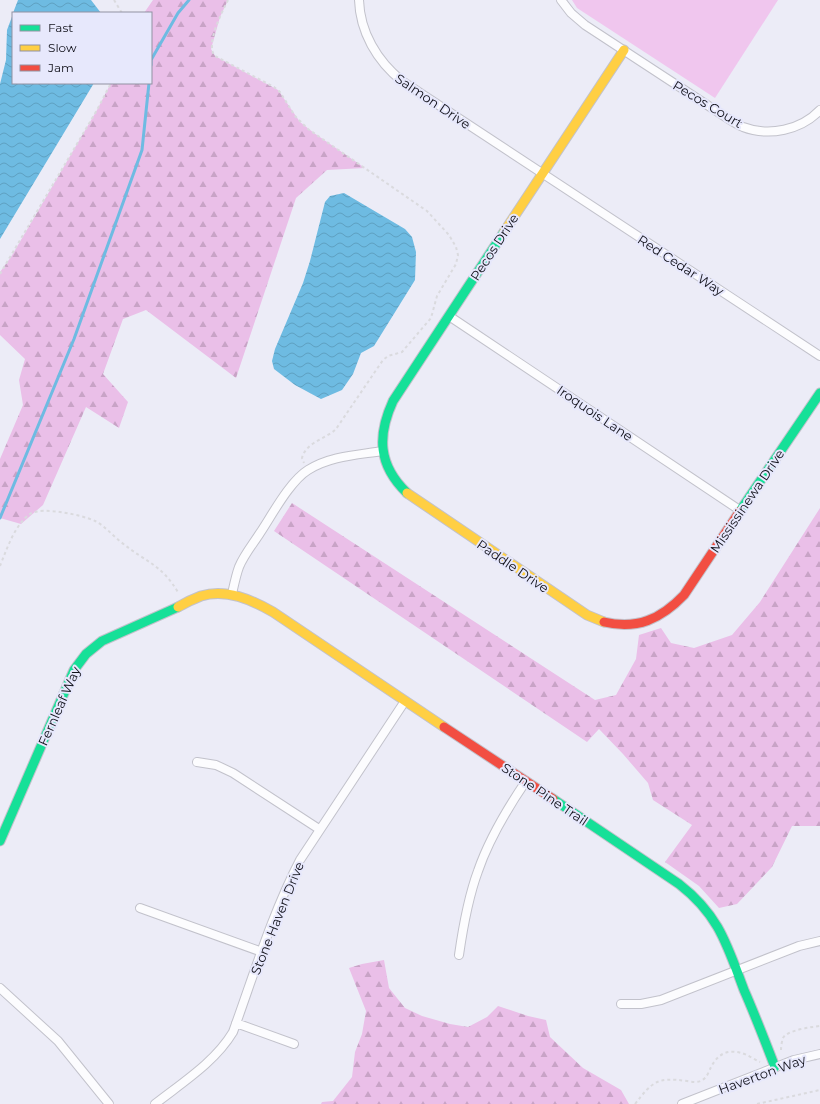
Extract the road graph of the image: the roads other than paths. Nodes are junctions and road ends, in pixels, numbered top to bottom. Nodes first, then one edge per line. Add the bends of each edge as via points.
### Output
1 (359, 0) edge
2 (561, 0) edge
3 (624, 50) junction
4 (820, 110) edge
5 (542, 174) junction
6 (449, 316) junction
7 (820, 356) edge
8 (820, 394) edge
9 (382, 451) junction
10 (740, 511) junction
11 (232, 594) junction
12 (672, 607) joint
13 (405, 701) junction
14 (197, 762) dead end
15 (526, 781) junction
16 (319, 829) junction
17 (0, 841) edge
18 (140, 908) dead end
19 (820, 941) edge
20 (262, 952) junction
21 (459, 955) dead end
22 (737, 971) junction
23 (0, 988) edge
24 (622, 1004) dead end
25 (236, 1023) junction
26 (294, 1044) dead end
27 (820, 1054) edge
28 (775, 1067) junction
29 (109, 1104) edge
30 (155, 1104) edge
31 (682, 1104) edge

1 - 5 street, Salmon Drive via 368,41 392,74
2 - 3 street, Pecos Court via 578,20
3 - 4 street, Pecos Court via 743,127 764,131 783,130 807,120
3 - 5 street, Pecos Drive
5 - 6 street, Pecos Drive
5 - 7 street, Red Cedar Way
6 - 9 street, Pecos Drive via 388,409 382,430
6 - 10 street, Iroquois Lane
8 - 10 street, Mississinewa Drive
9 - 11 street via 333,459 308,470 300,477 244,558 238,569
9 - 12 street, Paddle Drive via 393,479 410,496 587,615 609,624 626,625 657,618
10 - 12 street, Mississinewa Drive via 684,595
11 - 13 street, Stone Pine Trail via 258,602
11 - 17 street, Fernleaf Way via 202,596 102,641 86,654 74,670
13 - 15 street, Stone Pine Trail
13 - 16 street, Stone Haven Drive
14 - 16 street via 216,765 233,773
15 - 21 street via 499,824 478,870 467,907
15 - 22 street, Stone Pine Trail via 694,896 715,921
16 - 20 street, Stone Haven Drive via 289,882
18 - 20 street
19 - 22 street via 799,946
20 - 25 street, Stone Haven Drive
22 - 24 street via 660,1000
22 - 28 street, Stone Pine Trail
23 - 29 street via 58,1042
25 - 26 street
25 - 30 street, Stone Haven Drive via 230,1038 217,1054
27 - 28 street, Haverton Way
28 - 31 street, Haverton Way

